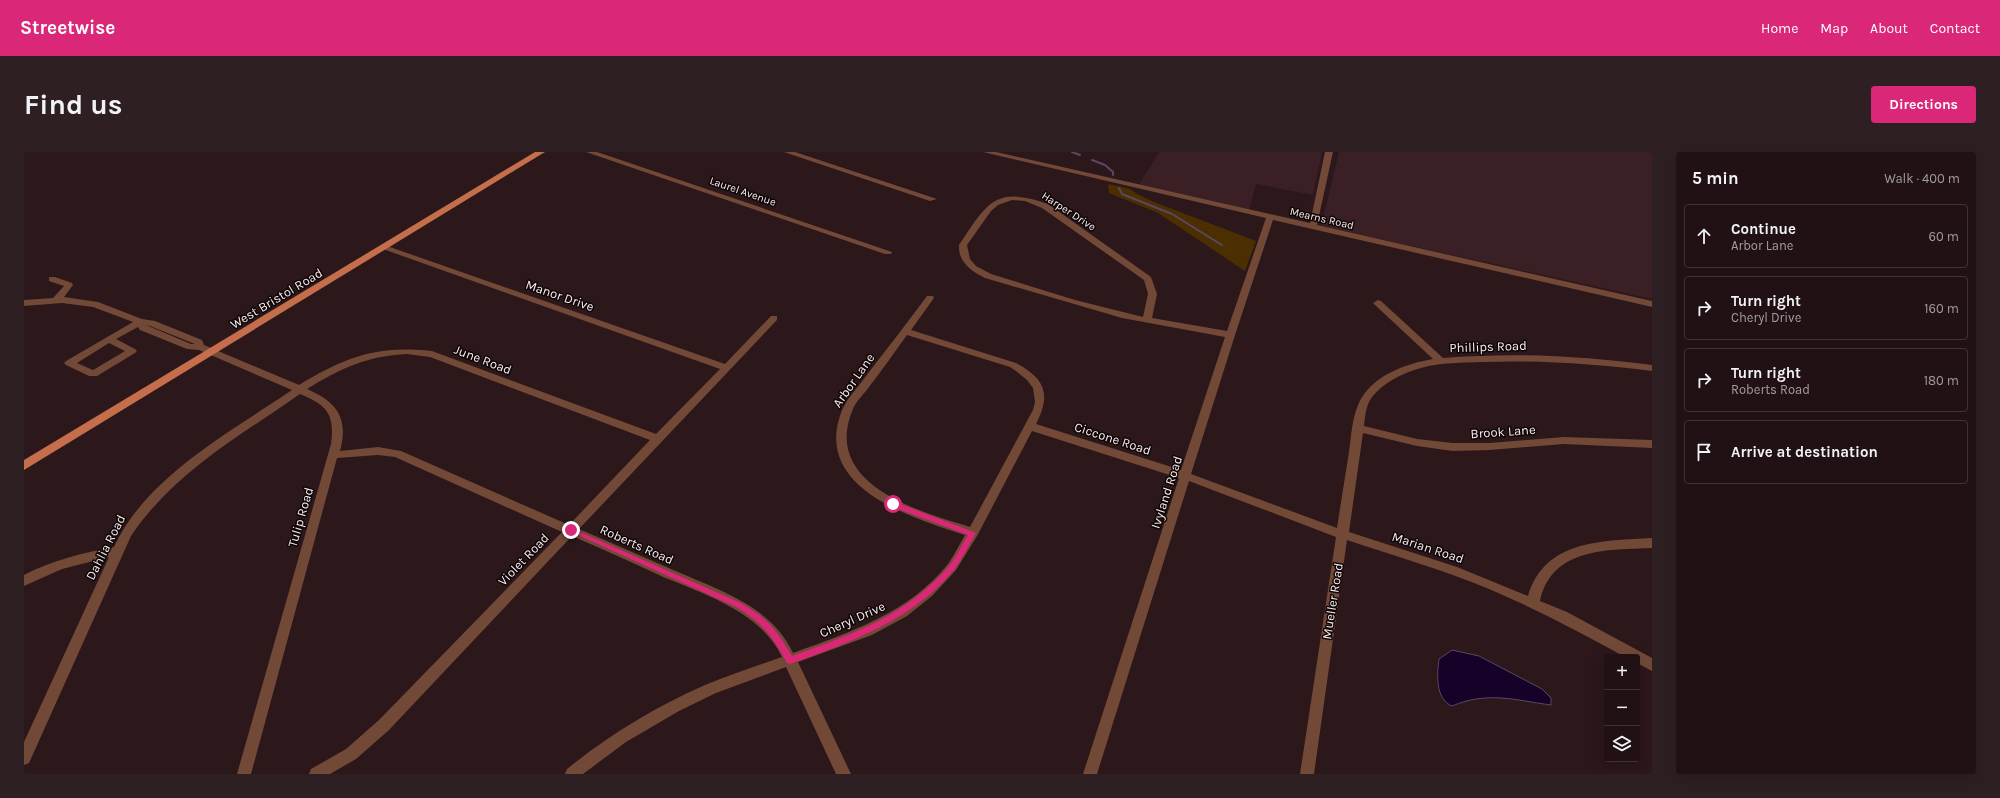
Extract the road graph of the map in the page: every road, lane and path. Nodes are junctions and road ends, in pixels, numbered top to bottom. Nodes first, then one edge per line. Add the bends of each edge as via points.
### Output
1 (541, 152) edge
2 (590, 152) edge
3 (788, 152) edge
4 (987, 152) edge
5 (1330, 152) edge
6 (933, 199) dead end
7 (1270, 218) junction
8 (1313, 227) junction
9 (384, 248) junction
10 (888, 252) dead end
11 (52, 279) dead end
12 (930, 298) dead end
13 (56, 300) junction
14 (24, 303) edge
15 (1378, 303) dead end
16 (1652, 304) edge
17 (774, 318) dead end
18 (1147, 319) junction
19 (140, 322) junction
20 (906, 332) junction
21 (1230, 335) junction
22 (109, 339) junction
23 (205, 350) junction
24 (1441, 361) junction
25 (727, 368) junction
26 (1652, 368) edge
27 (299, 390) junction
28 (1030, 426) junction
29 (1358, 428) junction
30 (658, 439) junction
31 (1652, 444) edge
32 (333, 455) junction
33 (24, 466) edge
34 (1186, 476) junction
35 (571, 530) junction
36 (972, 533) junction
37 (1342, 534) junction
38 (1652, 543) edge
39 (118, 552) junction
40 (24, 581) edge
41 (1533, 603) junction
42 (790, 660) junction
43 (1652, 665) edge
44 (24, 758) edge
45 (244, 774) edge
46 (316, 774) edge
47 (572, 774) edge
48 (844, 774) edge
49 (1090, 774) edge
50 (1307, 774) edge

1 - 9 main road, West Bristol Road
2 - 10 street, Laurel Avenue
3 - 6 street
4 - 7 street, Mearns Road
5 - 8 street
7 - 8 street, Mearns Road
7 - 21 street, Ivyland Road
8 - 16 street, Mearns Road
9 - 23 main road, West Bristol Road
9 - 25 street, Manor Drive
11 - 13 street via 69,285
12 - 20 street, Arbor Lane
13 - 14 street, Tulip Road
13 - 19 street, Tulip Road via 95,304
15 - 24 street
17 - 25 street, Violet Road
18 - 18 street, Harper Drive via 1110,312 988,276 969,264 964,257 963,245 995,203 1012,198 1038,202 1148,279 1154,297
18 - 21 street, Harper Drive
19 - 22 street
19 - 23 street, Tulip Road via 143,328 190,347
20 - 28 street, Cheryl Drive via 1001,360 1028,374 1041,395 1038,410
20 - 36 street, Arbor Lane via 848,408 840,437 844,458 856,478 883,499
21 - 34 street, Ivyland Road
22 - 22 street via 132,351 93,374 69,363
23 - 27 street, Tulip Road
23 - 33 main road, West Bristol Road
24 - 26 street, Phillips Road via 1544,358
24 - 29 street, Phillips Road via 1404,370 1372,391 1361,411
25 - 30 street, Violet Road
27 - 30 street, June Road via 328,371 362,357 386,352 423,352 440,356
27 - 32 street, Tulip Road via 325,403 337,418 338,434
27 - 39 street, Dahlia Road via 164,486 142,511 126,534
28 - 34 street, Ciccone Road
28 - 36 street, Cheryl Drive
29 - 31 street, Brook Lane via 1401,439 1454,447 1494,447 1554,441
29 - 37 street, Mueller Road
30 - 35 street, Violet Road
32 - 35 street, Roberts Road via 378,451 397,454
32 - 45 street, Tulip Road
34 - 37 street, Marian Road
34 - 49 street, Ivyland Road
35 - 42 street, Roberts Road via 754,614 773,632
35 - 46 street, Violet Road via 374,734 351,754
36 - 42 street, Cheryl Drive via 952,567 928,592 902,612 867,631
37 - 41 street, Marian Road via 1452,570
37 - 50 street, Mueller Road
38 - 41 street via 1587,550 1559,560 1544,575 1536,589
39 - 40 street via 70,561
39 - 44 street, Dahlia Road
41 - 43 street, Marian Road via 1576,623
42 - 47 street, Cheryl Drive via 711,689 666,710 610,745
42 - 48 street, Roberts Road

